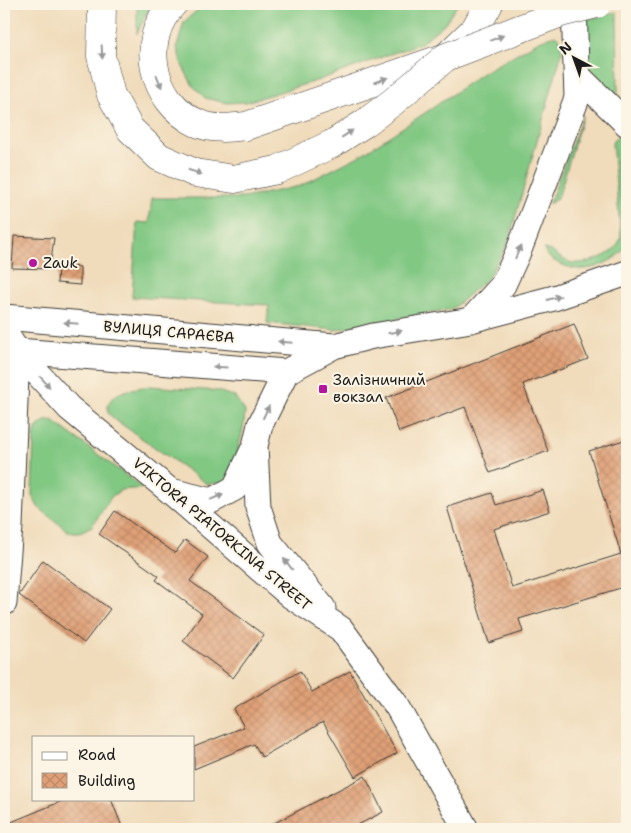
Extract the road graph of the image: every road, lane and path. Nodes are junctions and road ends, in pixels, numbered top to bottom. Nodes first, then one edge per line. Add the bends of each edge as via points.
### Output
1 (102, 4) edge
2 (173, 4) edge
3 (489, 4) edge
4 (574, 4) edge
5 (597, 4) edge
6 (446, 57) junction
7 (576, 74) junction
8 (627, 124) edge
9 (627, 273) edge
10 (4, 317) edge
11 (471, 320) junction
12 (4, 331) edge
13 (334, 346) junction
14 (17, 352) junction
15 (286, 372) junction
16 (255, 446) junction
17 (170, 491) junction
18 (4, 603) edge
19 (341, 629) junction
20 (466, 829) edge

1 -> 6 street, bridge via 101,56 111,95 130,130 159,156 195,174 234,179 277,170 305,157 365,123
2 -> 6 street via 158,25 153,48 154,71 163,93 178,110 198,123 221,128 246,126
3 - 6 street via 475,29
4 - 7 street
6 -> 5 street, bridge via 561,13
7 - 8 street
11 -> 7 street via 503,285 519,250 577,98
11 -> 9 street via 554,298
13 -> 10 street, ВУЛИЦЯ САРАЄВА
13 -> 11 street
12 - 14 street, VIKTORA PIATORKINA STREET
13 - 15 street
15 -> 14 street
14 -> 17 street, VIKTORA PIATORKINA STREET via 69,408
14 - 18 street
16 -> 15 street via 260,425
17 -> 16 street via 211,501 235,488
19 -> 16 street via 270,543 258,506
17 - 19 street, VIKTORA PIATORKINA STREET via 291,596
19 - 20 street, VIKTORA PIATORKINA STREET via 397,706

